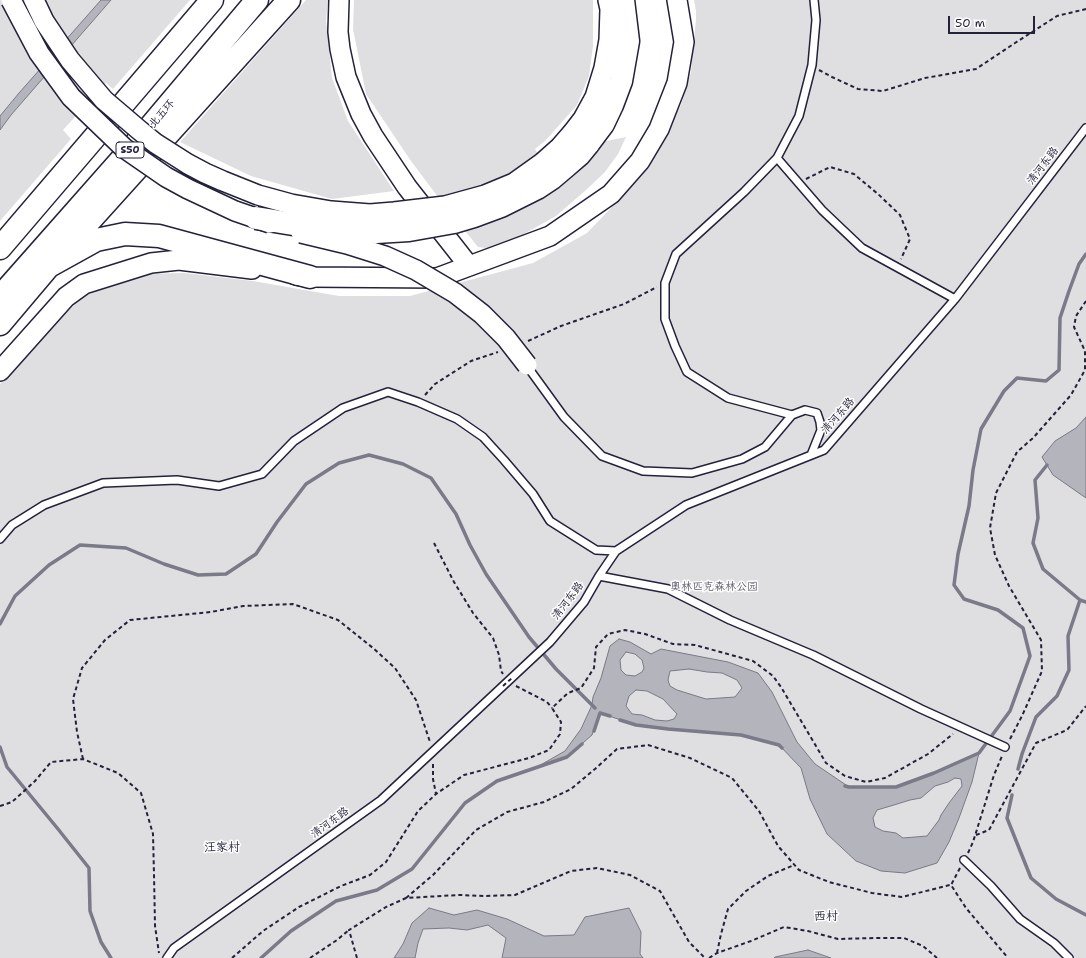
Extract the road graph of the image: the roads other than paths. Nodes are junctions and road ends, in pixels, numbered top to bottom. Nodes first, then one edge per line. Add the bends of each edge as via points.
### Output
1 (11, 0) edge
2 (34, 0) edge
3 (212, 0) edge
4 (257, 0) edge
5 (289, 0) edge
6 (339, 0) edge
7 (608, 0) edge
8 (624, 0) edge
9 (677, 0) edge
10 (814, 1) edge
11 (1086, 128) edge
12 (581, 138) junction
13 (777, 158) junction
14 (256, 218) junction
15 (0, 248) edge
16 (49, 266) junction
17 (469, 266) junction
18 (310, 276) junction
19 (0, 297) edge
20 (955, 299) junction
21 (0, 324) edge
22 (527, 365) joint
23 (0, 371) edge
24 (792, 415) junction
25 (811, 455) junction
26 (0, 539) edge
27 (616, 551) junction
28 (599, 576) junction
29 (1005, 747) road end
30 (964, 860) road end
31 (167, 958) edge
32 (1069, 958) edge

1 - 14 main road, bridge via 39,54 70,97 124,148 188,189
2 - 12 main road, bridge via 44,21 70,60 104,100 155,143 223,182 291,204 370,214 445,206 485,195 514,182 560,147
3 - 15 highway
4 - 19 highway, 北五环 / S50 via 144,134
5 - 16 highway
6 - 17 main road via 340,49 346,77 361,114 407,187
7 - 12 main road via 609,40 604,68 595,97 583,119
8 - 12 highway via 628,41 621,81 603,124
9 - 17 main road via 684,42 677,83 659,129 640,161 611,194 550,236
10 - 13 lane via 816,20 812,65 799,116
11 - 20 lane, 清河东路
12 - 14 highway, bridge via 579,155 537,188 501,206 454,222 409,230 376,232 305,226
13 - 20 lane via 822,210 862,248
13 - 24 lane via 676,254 665,283 665,319 688,372 728,398
14 - 22 main road, bridge via 370,251 416,270 455,293 482,314 506,338
16 - 18 highway via 96,240 126,234 159,236
16 - 21 highway
17 - 18 main road via 436,278
18 - 23 main road via 179,260 150,263 84,284 66,297
20 - 25 lane, 清河东路 via 824,450
22 - 24 lane via 564,416 602,456 643,471 692,473 742,459 765,447
24 - 25 lane via 805,410 817,414 821,430
25 - 27 lane, 清河东路 via 686,505
26 - 27 lane via 12,525 44,505 103,483 177,480 219,486 262,474 294,442 343,408 388,392 457,419 483,437 533,494 550,521 596,550
27 - 28 lane, 清河东路
28 - 29 lane via 668,589
28 - 31 lane, 清河东路 via 584,602 550,642 381,800 174,948
30 - 32 lane via 1020,919 1054,943

